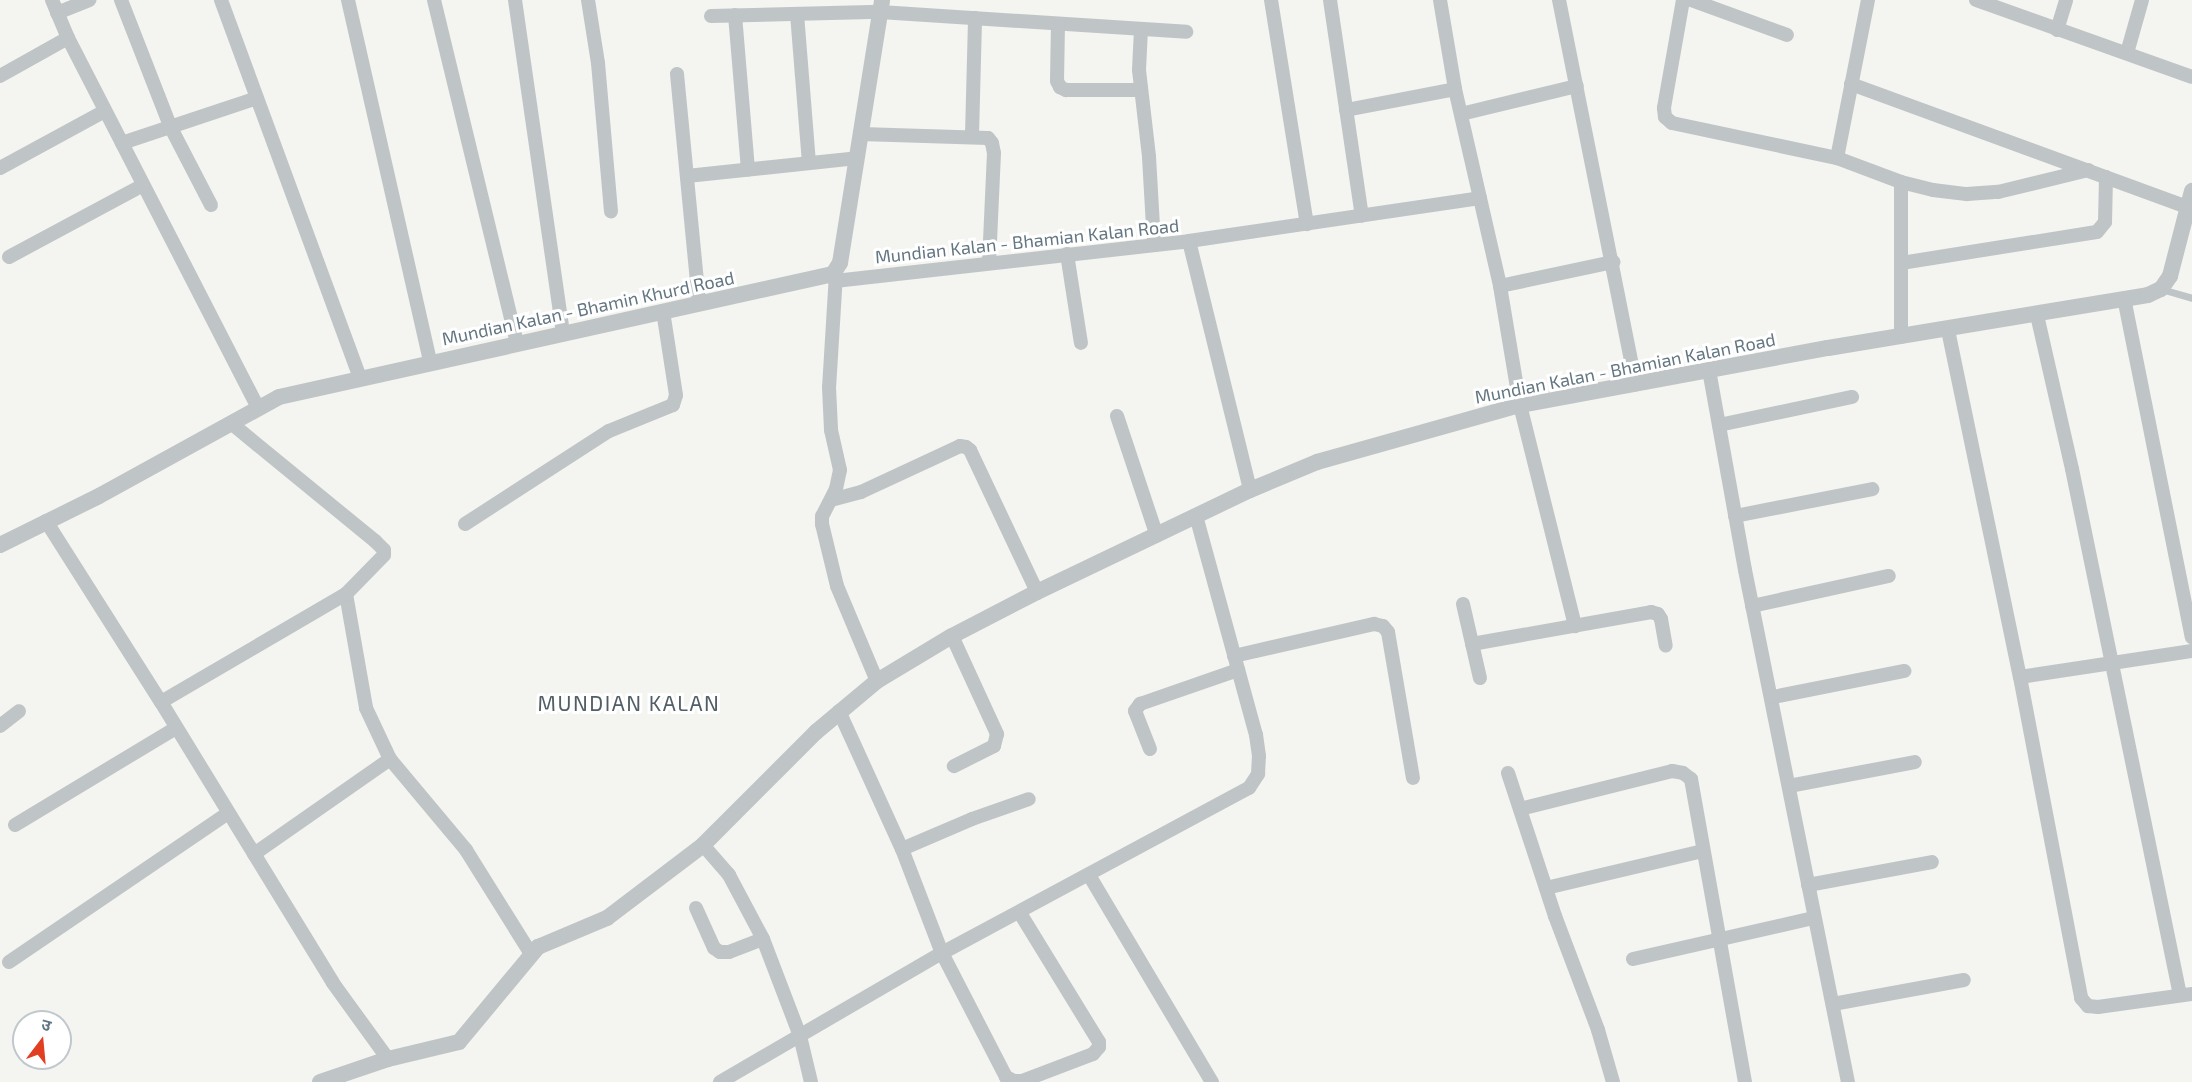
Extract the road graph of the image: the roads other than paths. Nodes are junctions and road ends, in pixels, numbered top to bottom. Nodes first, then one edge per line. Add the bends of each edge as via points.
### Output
1 (89, 0) edge
2 (121, 0) edge
3 (221, 0) edge
4 (348, 0) edge
5 (434, 0) edge
6 (515, 0) edge
7 (588, 0) edge
8 (1271, 0) edge
9 (1330, 0) edge
10 (1440, 0) edge
11 (1558, 0) edge
12 (1683, 0) edge
13 (1691, 0) edge
14 (1868, 0) edge
15 (1976, 0) edge
16 (2066, 0) edge
17 (2142, 0) edge
18 (2002, 5) edge
19 (55, 6) edge
20 (881, 6) edge
21 (797, 14) junction
22 (735, 15) junction
23 (711, 16) dead end
24 (975, 18) junction
25 (1058, 24) junction
26 (1141, 29) junction
27 (2057, 30) junction
28 (1186, 32) dead end
29 (1787, 35) dead end
30 (68, 38) junction
31 (2127, 53) junction
32 (0, 74) edge
33 (677, 74) dead end
34 (2192, 77) edge
35 (1851, 84) junction
36 (1577, 86) junction
37 (1455, 89) junction
38 (1141, 90) junction
39 (257, 98) junction
40 (1346, 110) junction
41 (105, 111) junction
42 (1461, 114) junction
43 (170, 126) junction
44 (861, 134) junction
45 (972, 135) junction
46 (122, 143) junction
47 (857, 158) junction
48 (1837, 158) junction
49 (809, 163) junction
50 (0, 168) edge
51 (748, 169) junction
52 (2088, 170) junction
53 (687, 176) junction
54 (2106, 177) junction
55 (1901, 182) junction
56 (143, 185) junction
57 (1480, 198) junction
58 (2190, 199) edge
59 (211, 205) dead end
60 (611, 211) dead end
61 (1362, 216) junction
62 (1307, 224) junction
63 (1189, 241) junction
64 (1154, 245) junction
65 (1067, 254) junction
66 (9, 257) dead end
67 (1613, 262) junction
68 (989, 263) junction
69 (1901, 263) junction
70 (836, 276) junction
71 (1500, 286) junction
72 (2161, 289) junction
73 (2124, 298) junction
74 (2192, 298) edge
75 (699, 303) junction
76 (663, 311) junction
77 (2037, 315) junction
78 (1948, 330) junction
79 (563, 332) junction
80 (1901, 337) junction
81 (517, 343) junction
82 (1082, 343) dead end
83 (430, 362) junction
84 (1709, 370) junction
85 (360, 378) junction
86 (1636, 384) junction
87 (1852, 397) dead end
88 (1520, 405) junction
89 (258, 408) junction
90 (1117, 416) dead end
91 (231, 423) junction
92 (1719, 425) junction
93 (1872, 489) dead end
94 (1250, 490) junction
95 (831, 500) junction
96 (1196, 516) junction
97 (1735, 516) junction
98 (46, 521) junction
99 (465, 524) dead end
100 (1157, 536) junction
101 (1, 541) edge
102 (1889, 576) dead end
103 (1037, 592) junction
104 (346, 594) junction
105 (1463, 604) dead end
106 (1752, 606) junction
107 (1575, 626) junction
108 (952, 636) junction
109 (2192, 637) edge
110 (1472, 644) junction
111 (1666, 646) dead end
112 (2192, 651) edge
113 (1234, 656) junction
114 (2110, 664) junction
115 (1238, 670) junction
116 (1904, 671) dead end
117 (2020, 677) junction
118 (1480, 678) dead end
119 (877, 681) junction
120 (1773, 698) junction
121 (161, 702) junction
122 (19, 711) dead end
123 (839, 711) junction
124 (0, 726) edge
125 (176, 728) junction
126 (1150, 749) dead end
127 (390, 759) junction
128 (1915, 762) dead end
129 (954, 766) dead end
130 (1508, 773) dead end
131 (1413, 778) dead end
132 (1789, 786) junction
133 (1029, 799) dead end
134 (1520, 809) junction
135 (228, 813) junction
136 (15, 825) dead end
137 (703, 845) junction
138 (902, 849) junction
139 (1702, 851) junction
140 (254, 854) junction
141 (1932, 862) dead end
142 (1089, 875) junction
143 (1808, 885) junction
144 (1546, 888) junction
145 (696, 908) dead end
146 (1020, 913) junction
147 (1814, 918) junction
148 (1720, 938) junction
149 (763, 939) junction
150 (942, 953) junction
151 (531, 954) junction
152 (1633, 959) dead end
153 (9, 962) dead end
154 (1964, 980) dead end
155 (2186, 995) edge
156 (1833, 1004) junction
157 (800, 1036) junction
158 (388, 1059) junction
159 (325, 1081) edge
160 (720, 1082) edge
161 (811, 1082) edge
162 (1212, 1082) edge
163 (1613, 1082) edge
164 (1746, 1082) edge
165 (1848, 1082) edge

1 - 19 street
2 - 43 street
3 - 39 street
4 - 83 street
5 - 81 street
6 - 79 street
7 - 60 street via 598,63
8 - 62 street
9 - 40 street
10 - 37 street
11 - 36 street
12 - 48 street via 1665,117 1672,123
13 - 29 street
14 - 35 street
15 - 18 street
16 - 27 street
17 - 31 street
18 - 27 street
19 - 30 street
20 - 21 street
20 - 24 street
20 - 44 street
21 - 22 street
21 - 49 street
22 - 23 street
22 - 51 street
24 - 25 street
24 - 45 street
25 - 26 street
25 - 38 street via 1060,87
26 - 28 street
26 - 38 street
27 - 31 street
30 - 32 street
30 - 41 street
31 - 34 street
33 - 53 street
35 - 48 street
35 - 52 street
36 - 42 street
36 - 67 street
37 - 40 street
37 - 42 street
38 - 64 street
39 - 43 street
39 - 85 street
40 - 61 street
41 - 46 street
41 - 50 street
42 - 57 street
43 - 46 street
43 - 59 street
44 - 45 street
44 - 47 street
45 - 68 street via 988,138 994,153
46 - 56 street
47 - 49 street
47 - 70 street
48 - 55 street
49 - 51 street
51 - 53 street
52 - 54 street
52 - 55 street via 1998,192 1967,194
53 - 75 street
54 - 58 street
54 - 69 street via 2105,222 2097,232
55 - 69 street
56 - 66 street
56 - 89 street
57 - 61 street
57 - 71 street
58 - 72 street via 2170,276
61 - 62 street
62 - 63 street
63 - 64 street, Mundian Kalan - Bhamian Kalan Road
63 - 94 street, Mundian Kalan - Bhamian Kalan Road
64 - 65 street, Mundian Kalan - Bhamian Kalan Road
65 - 68 street, Mundian Kalan - Bhamian Kalan Road
65 - 82 street
67 - 71 street
67 - 86 street
68 - 70 street, Mundian Kalan - Bhamian Kalan Road
69 - 80 street
70 - 75 street, Mundian Kalan - Bhamin Khurd Road
70 - 95 street via 830,387 831,430 840,470
71 - 88 street
72 - 73 street, Mundian Kalan - Bhamian Kalan Road
72 - 74 lane
73 - 77 street, Mundian Kalan - Bhamian Kalan Road
73 - 109 street
75 - 76 street, Mundian Kalan - Bhamin Khurd Road
76 - 79 street, Mundian Kalan - Bhamin Khurd Road
76 - 99 street via 676,395 673,405 609,431
77 - 78 street, Mundian Kalan - Bhamian Kalan Road
77 - 114 street
78 - 80 street, Mundian Kalan - Bhamian Kalan Road
78 - 117 street
79 - 81 street, Mundian Kalan - Bhamin Khurd Road
80 - 84 street, Mundian Kalan - Bhamian Kalan Road
81 - 83 street, Mundian Kalan - Bhamin Khurd Road
83 - 85 street, Mundian Kalan - Bhamin Khurd Road
84 - 86 street, Mundian Kalan - Bhamian Kalan Road
84 - 92 street
85 - 89 street, Mundian Kalan - Bhamin Khurd Road via 289,394
86 - 88 street, Mundian Kalan - Bhamian Kalan Road
87 - 92 street
88 - 94 street, Mundian Kalan - Bhamian Kalan Road via 1317,462
88 - 107 street
89 - 91 street, Mundian Kalan - Bhamin Khurd Road
90 - 100 street
91 - 98 street, Mundian Kalan - Bhamin Khurd Road
91 - 104 street via 384,550 381,560
92 - 97 street
93 - 97 street
94 - 96 street
95 - 103 street via 861,492 960,446 966,447
95 - 119 street via 822,524 837,586
96 - 100 street
96 - 113 street
97 - 106 street
98 - 101 street, Mundian Kalan - Bhamin Khurd Road
98 - 121 street
100 - 103 street
102 - 106 street
103 - 108 street
104 - 121 street
104 - 127 street via 366,708
105 - 110 street
106 - 120 street
107 - 110 street
107 - 111 street via 1651,612 1661,619
108 - 119 street
108 - 129 street via 997,734 994,746
110 - 118 street
112 - 114 street
113 - 115 street
113 - 131 street via 1374,624 1383,626 1388,632
114 - 117 street
114 - 155 street
115 - 126 street via 1140,704 1136,711
115 - 142 street via 1259,756 1258,774 1248,788
116 - 120 street
117 - 155 street via 2081,998 2088,1006 2098,1007
119 - 123 street
120 - 132 street
121 - 125 street
122 - 124 street
123 - 137 street
123 - 138 street
125 - 135 street
125 - 136 street
127 - 140 street
127 - 151 street via 466,850
128 - 132 street
130 - 134 street
132 - 143 street
133 - 138 street
134 - 139 street via 1672,771 1683,772 1691,779
134 - 144 street
135 - 140 street
135 - 153 street
137 - 149 street via 729,875
137 - 151 street via 607,918 544,943
138 - 150 street
139 - 144 street
139 - 148 street
140 - 158 street via 333,983
141 - 143 street
142 - 146 street
142 - 162 street
143 - 147 street
144 - 163 street
145 - 149 street via 714,948 720,952
146 - 150 street
146 - 150 street via 1099,1042 1093,1054 1022,1081 1006,1077
147 - 148 street
147 - 156 street
148 - 152 street
148 - 164 street
149 - 157 street
150 - 157 street
151 - 158 street via 459,1042
154 - 156 street
156 - 165 street
157 - 160 street
157 - 161 street
158 - 159 street

